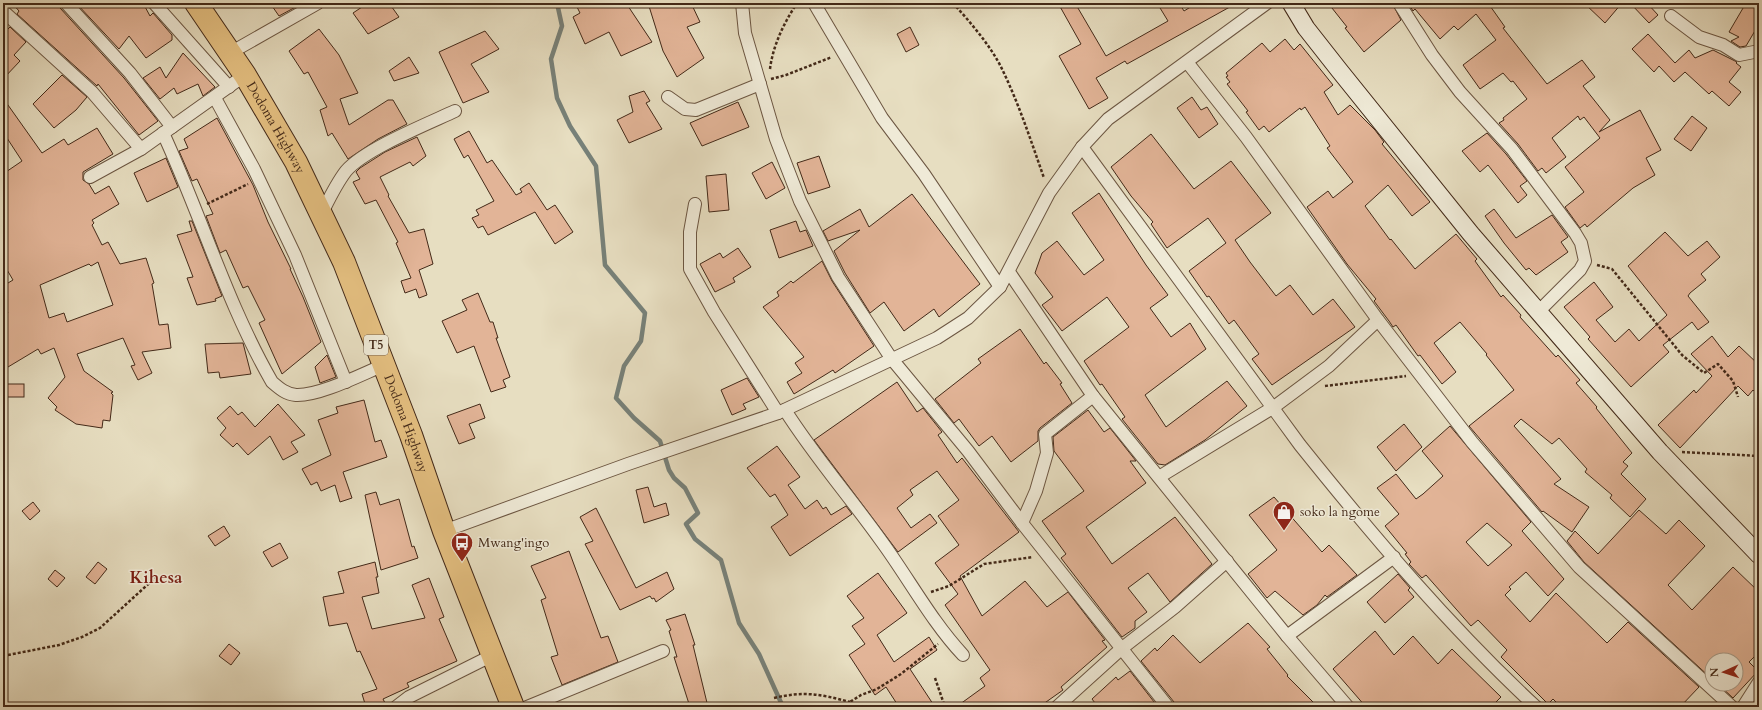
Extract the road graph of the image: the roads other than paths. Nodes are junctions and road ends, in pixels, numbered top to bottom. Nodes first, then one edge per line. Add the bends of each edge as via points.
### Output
1 (66, 3) edge
2 (154, 3) edge
3 (196, 3) edge
4 (318, 3) edge
5 (742, 3) edge
6 (814, 3) edge
7 (1267, 3) edge
8 (1291, 3) edge
9 (1399, 3) edge
10 (3, 11) edge
11 (1671, 16) dead end
12 (1759, 51) edge
13 (230, 53) junction
14 (1187, 62) junction
15 (237, 81) junction
16 (760, 84) junction
17 (668, 97) dead end
18 (215, 98) junction
19 (455, 111) dead end
20 (168, 130) junction
21 (1082, 147) junction
22 (141, 149) junction
23 (90, 177) dead end
24 (695, 204) dead end
25 (322, 214) junction
26 (1009, 272) junction
27 (1000, 287) junction
28 (1539, 311) junction
29 (1378, 320) junction
30 (891, 358) junction
31 (384, 364) junction
32 (346, 382) junction
33 (1093, 396) junction
34 (1274, 407) junction
35 (781, 411) junction
36 (1159, 476) junction
37 (1022, 523) junction
38 (444, 531) junction
39 (1759, 555) edge
40 (1394, 557) junction
41 (1227, 561) junction
42 (1287, 636) junction
43 (1121, 649) junction
44 (663, 651) dead end
45 (493, 655) junction
46 (963, 656) dead end
47 (1759, 682) edge
48 (396, 707) edge
49 (513, 707) edge
50 (527, 707) edge
51 (1057, 707) edge
52 (1168, 707) edge
53 (1348, 707) edge
54 (1536, 707) edge
55 (1732, 707) edge
56 (1743, 707) edge

1 - 20 street via 130,73
2 - 15 street
3 - 13 highway, Dodoma Highway / T5
4 - 13 street
5 - 16 street via 745,33
6 - 27 street via 882,118 928,180
7 - 14 street
8 - 28 street via 1306,28 1339,70 1472,234
9 - 28 street via 1455,86 1512,149 1575,233 1582,248 1585,261 1580,270
10 - 22 street via 92,92
11 - 12 street via 1699,37 1723,45 1739,55
13 - 15 highway, Dodoma Highway / T5
14 - 21 street via 1108,119
14 - 29 street via 1246,137
15 - 18 street
15 - 25 highway, Dodoma Highway / T5 via 296,162
16 - 17 street via 696,110 685,109
16 - 30 street via 776,139 800,201 838,277
18 - 20 street
18 - 32 street via 259,179 295,255
19 - 25 street via 366,155 347,170 335,187
20 - 22 street
20 - 32 street via 231,299 272,382 283,392 296,395 310,394
21 - 26 street via 1049,193
21 - 34 street
22 - 23 street
24 - 35 street via 690,232 690,269 714,312
25 - 31 highway, Dodoma Highway / T5
26 - 27 street
26 - 33 street
27 - 30 street via 968,318 937,338
28 - 39 street via 1660,452
29 - 34 street via 1329,366
29 - 55 street via 1472,442 1579,567
30 - 35 street
30 - 37 street via 968,451
31 - 32 street
31 - 38 highway, Dodoma Highway / T5
33 - 36 street
33 - 37 street via 1045,434 1045,460 1036,491
34 - 36 street
34 - 40 street via 1300,445
35 - 38 street
35 - 46 street via 869,524 946,637
36 - 41 street
37 - 43 street
38 - 45 highway, Dodoma Highway / T5
40 - 42 street
40 - 54 street via 1447,616
41 - 42 street
41 - 43 street via 1175,607
42 - 53 street
43 - 51 street
43 - 52 street
44 - 50 street
45 - 48 street via 416,694
45 - 49 highway, Dodoma Highway / T5
47 - 56 street

